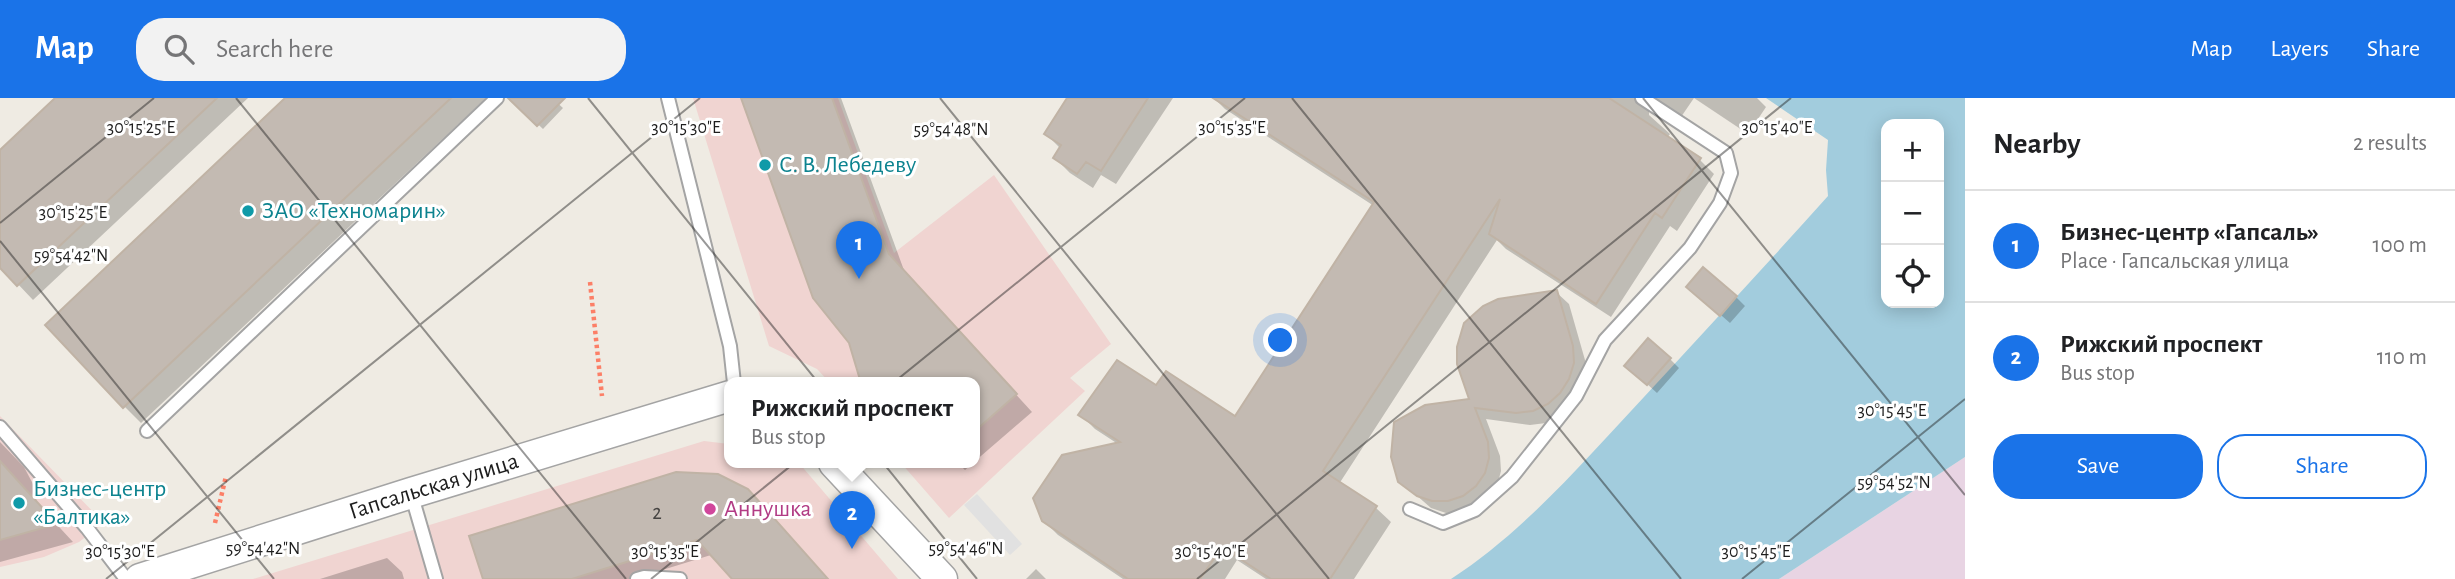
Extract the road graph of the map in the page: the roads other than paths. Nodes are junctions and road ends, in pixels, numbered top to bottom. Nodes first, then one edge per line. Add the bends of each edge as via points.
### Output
1 (497, 98) edge
2 (668, 98) edge
3 (1642, 98) edge
4 (733, 377) edge
5 (724, 398) edge
6 (0, 427) edge
7 (147, 431) dead end
8 (839, 468) edge
9 (411, 493) junction
10 (1410, 509) dead end
11 (155, 577) edge
12 (126, 579) edge
13 (436, 579) edge
14 (637, 579) edge
15 (680, 579) edge
16 (942, 579) edge

1 - 7 lane
2 - 4 lane via 730,346
3 - 10 lane via 1726,153 1731,173 1720,202 1690,248 1605,340 1576,396 1512,477 1475,510 1443,523
5 - 9 street, Гапсальская улица
6 - 12 lane
8 - 16 street
9 - 11 street, Гапсальская улица
9 - 13 lane
14 - 15 lane

